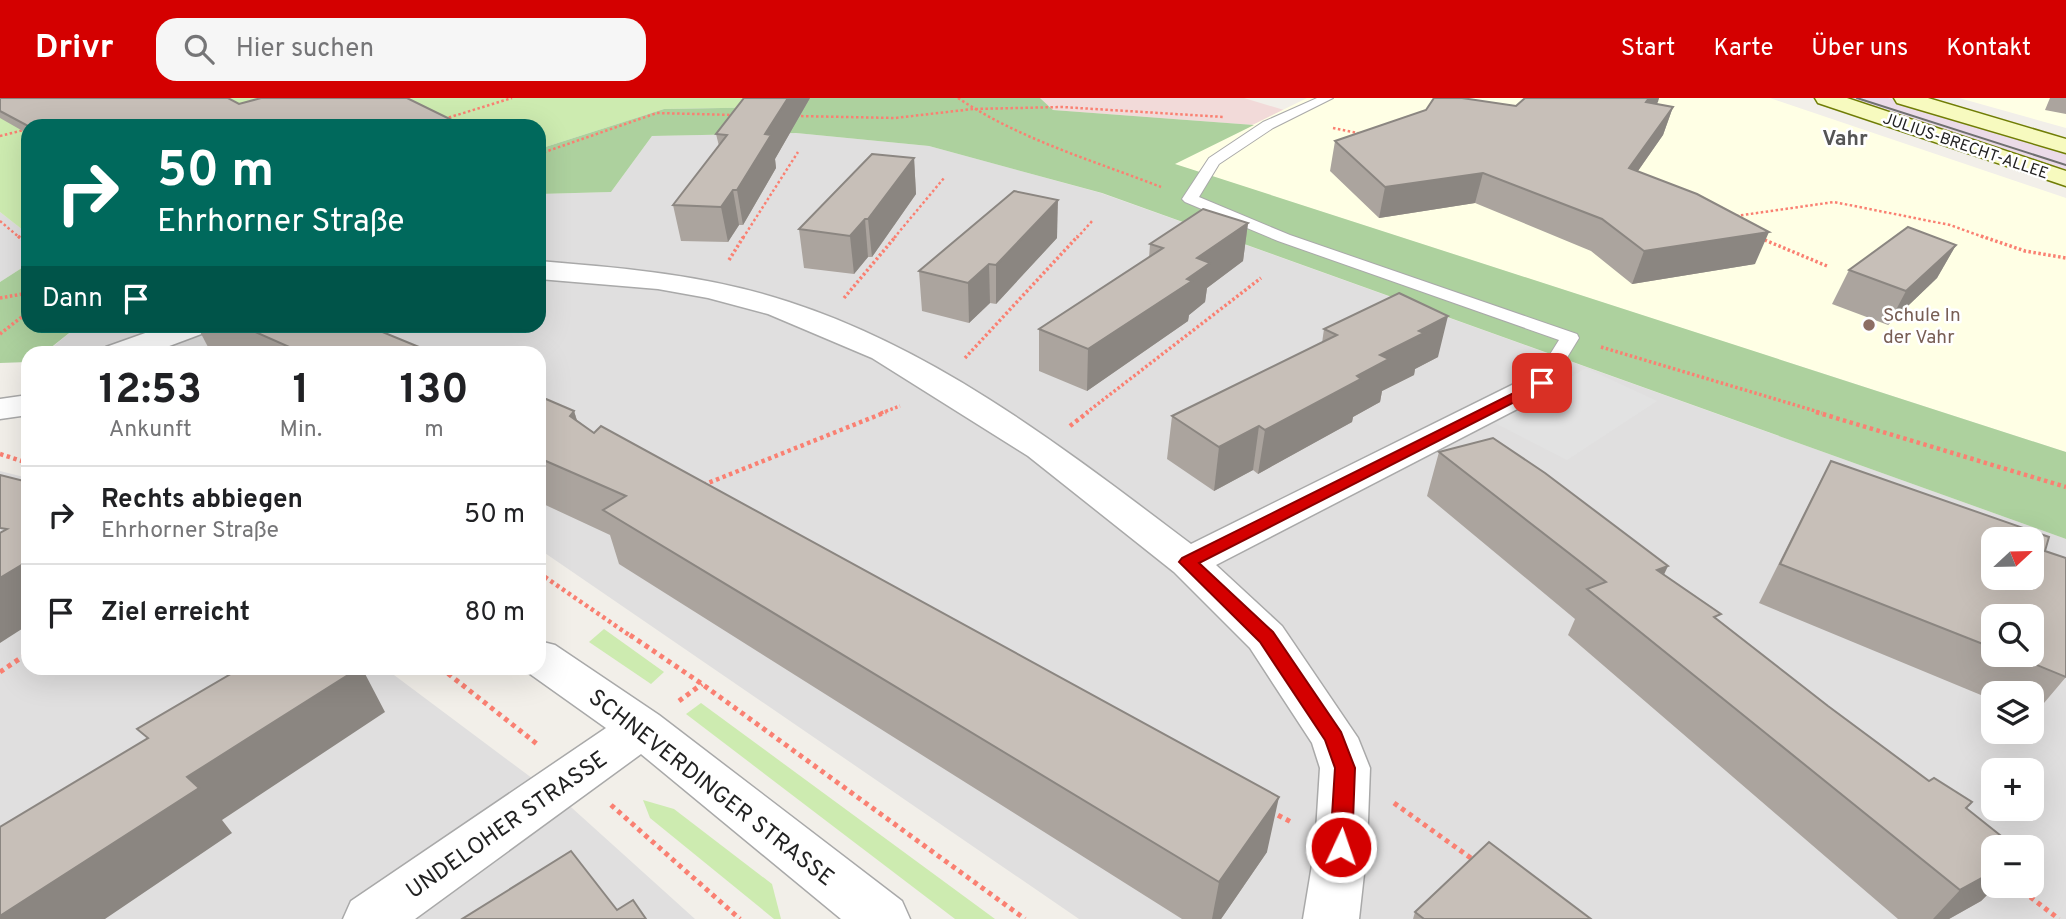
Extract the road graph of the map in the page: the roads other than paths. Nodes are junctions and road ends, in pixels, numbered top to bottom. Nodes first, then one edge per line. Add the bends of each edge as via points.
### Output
1 (1327, 98) edge
2 (1826, 98) edge
3 (1905, 98) edge
4 (2066, 146) edge
5 (2066, 179) edge
6 (546, 271) edge
7 (174, 333) edge
8 (139, 346) edge
9 (1542, 383) joint
10 (1188, 562) junction
11 (546, 662) edge
12 (642, 728) junction
13 (371, 919) edge
14 (882, 919) edge
15 (1331, 919) edge

1 - 9 lane via 1279,120 1214,161 1190,200 1284,238 1570,338
2 - 5 main road, JULIUS-BRECHT-ALLEE
3 - 4 main road, JULIUS-BRECHT-ALLEE
6 - 10 street via 658,280 710,290 779,308 883,351 1041,448
7 - 8 street
9 - 10 street
10 - 15 street via 1266,637 1334,738 1345,768
11 - 12 street, SCHNEVERDINGER STRASSE
12 - 13 street, UNDELOHER STRASSE
12 - 14 street, SCHNEVERDINGER STRASSE

